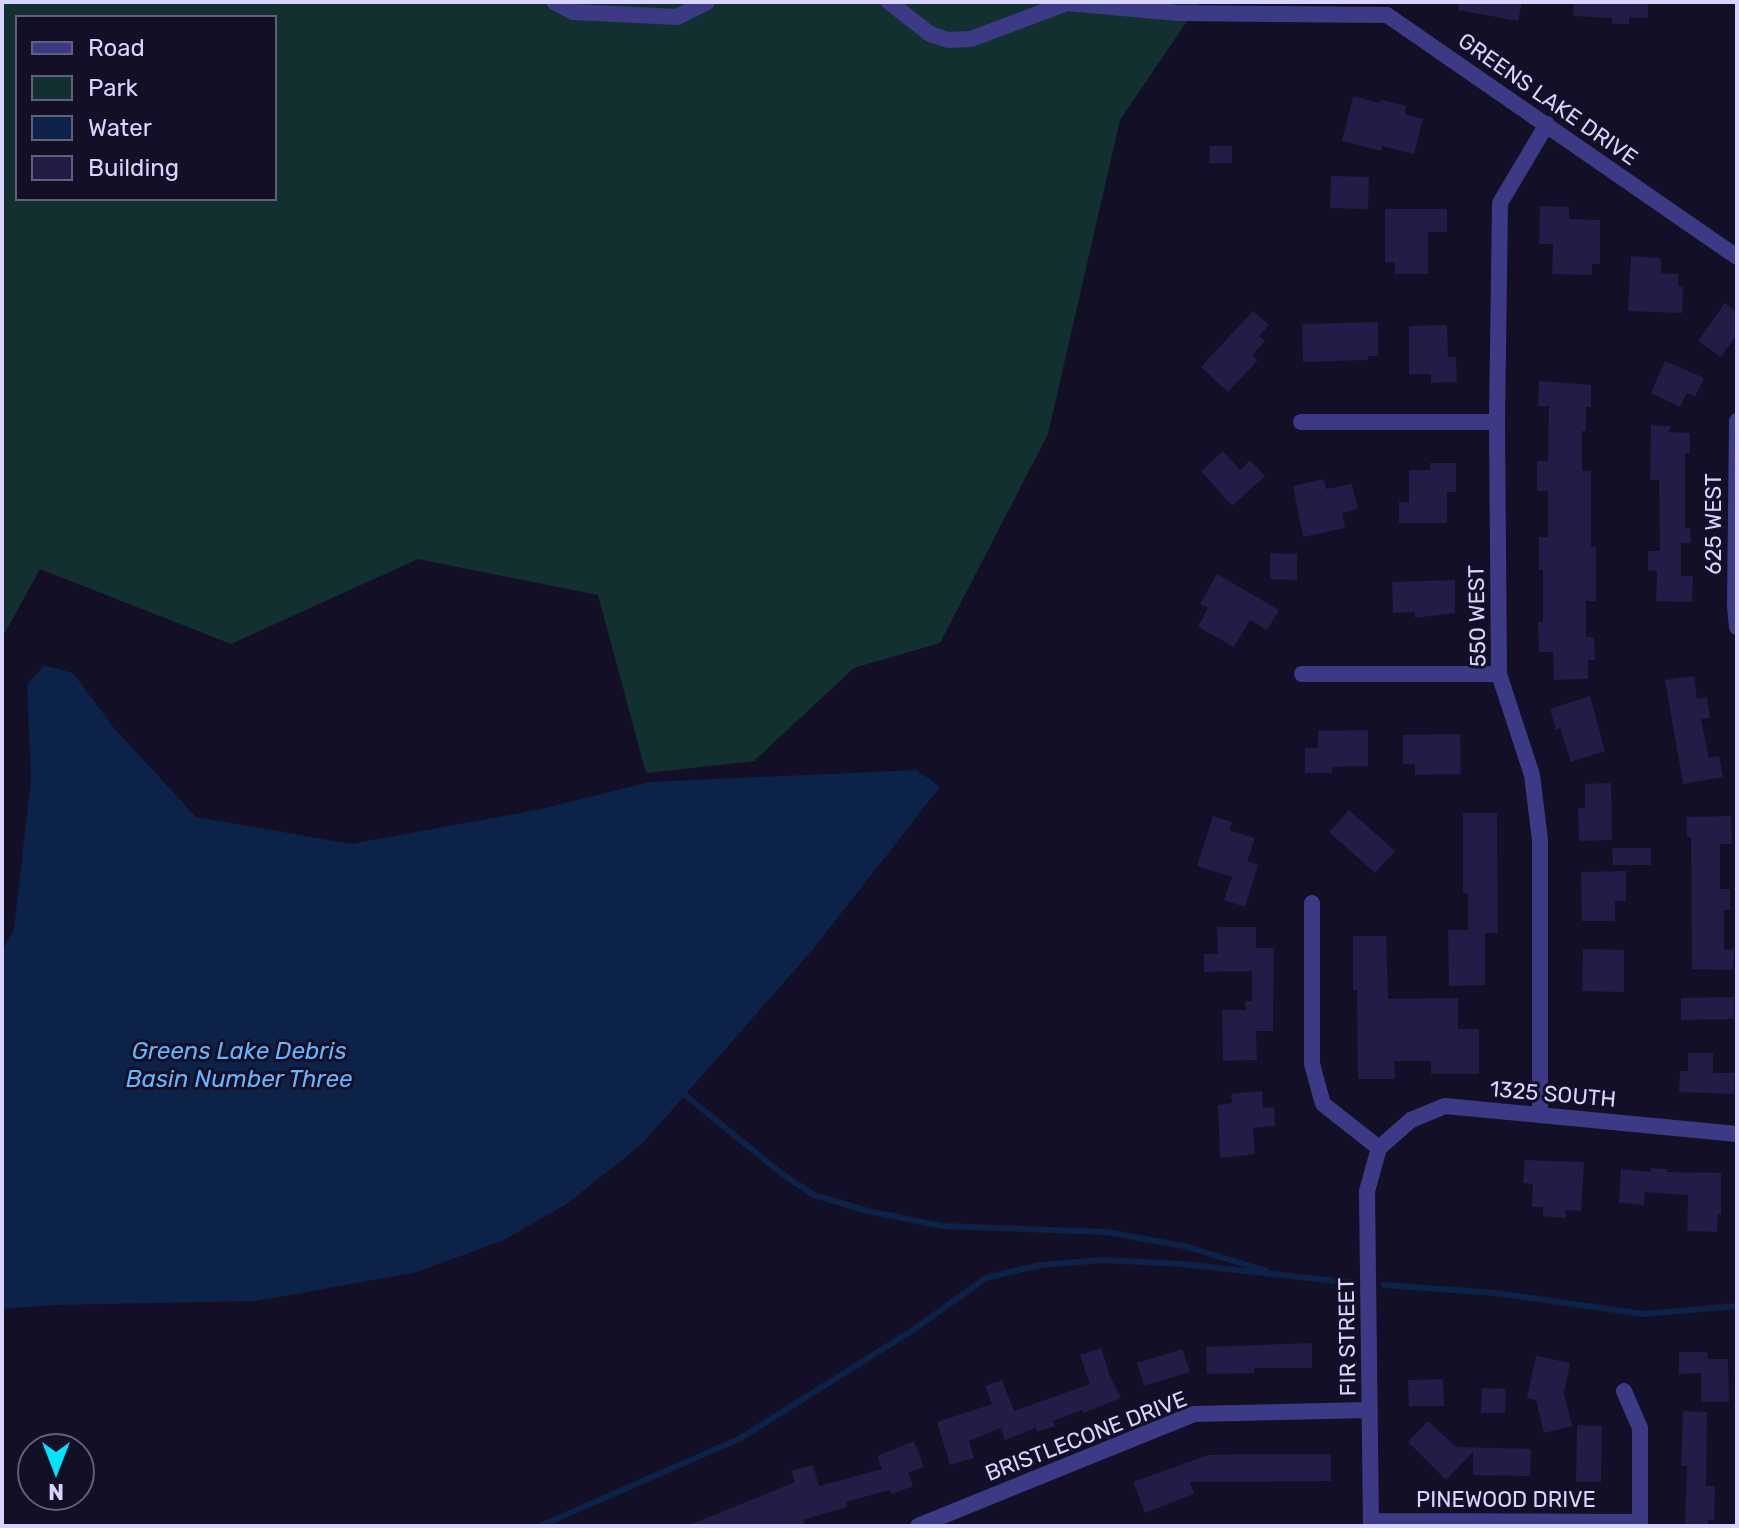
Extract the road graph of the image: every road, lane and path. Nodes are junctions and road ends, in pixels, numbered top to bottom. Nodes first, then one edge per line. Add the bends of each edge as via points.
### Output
1 (554, 2) edge
2 (707, 2) edge
3 (889, 2) edge
4 (1547, 124) junction
5 (1737, 257) edge
6 (1737, 421) edge
7 (1301, 422) dead end
8 (1497, 422) junction
9 (1737, 627) edge
10 (1302, 674) dead end
11 (1499, 674) junction
12 (1312, 903) dead end
13 (1540, 1115) junction
14 (1737, 1134) edge
15 (1379, 1148) junction
16 (1624, 1391) dead end
17 (1370, 1410) junction
18 (1372, 1523) edge
19 (1640, 1524) edge
20 (918, 1526) edge

1 - 2 street via 573,12 677,17
3 - 4 street, GREENS LAKE DRIVE via 930,34 948,40 971,39 1067,3 1178,13 1387,15
4 - 5 street, GREENS LAKE DRIVE
4 - 8 street, 550 WEST via 1500,203
6 - 9 street, 625 WEST
7 - 8 street
8 - 11 street, 550 WEST
10 - 11 street
11 - 13 street, 550 WEST via 1532,775 1540,840
12 - 15 street via 1312,1064 1323,1104
13 - 14 street, 1325 SOUTH
13 - 15 street, 1325 SOUTH via 1445,1106 1411,1120
15 - 17 street, FIR STREET via 1367,1191
16 - 19 street via 1640,1428
17 - 18 street, FIR STREET
17 - 20 street, BRISTLECONE DRIVE via 1194,1414
18 - 19 street, PINEWOOD DRIVE

